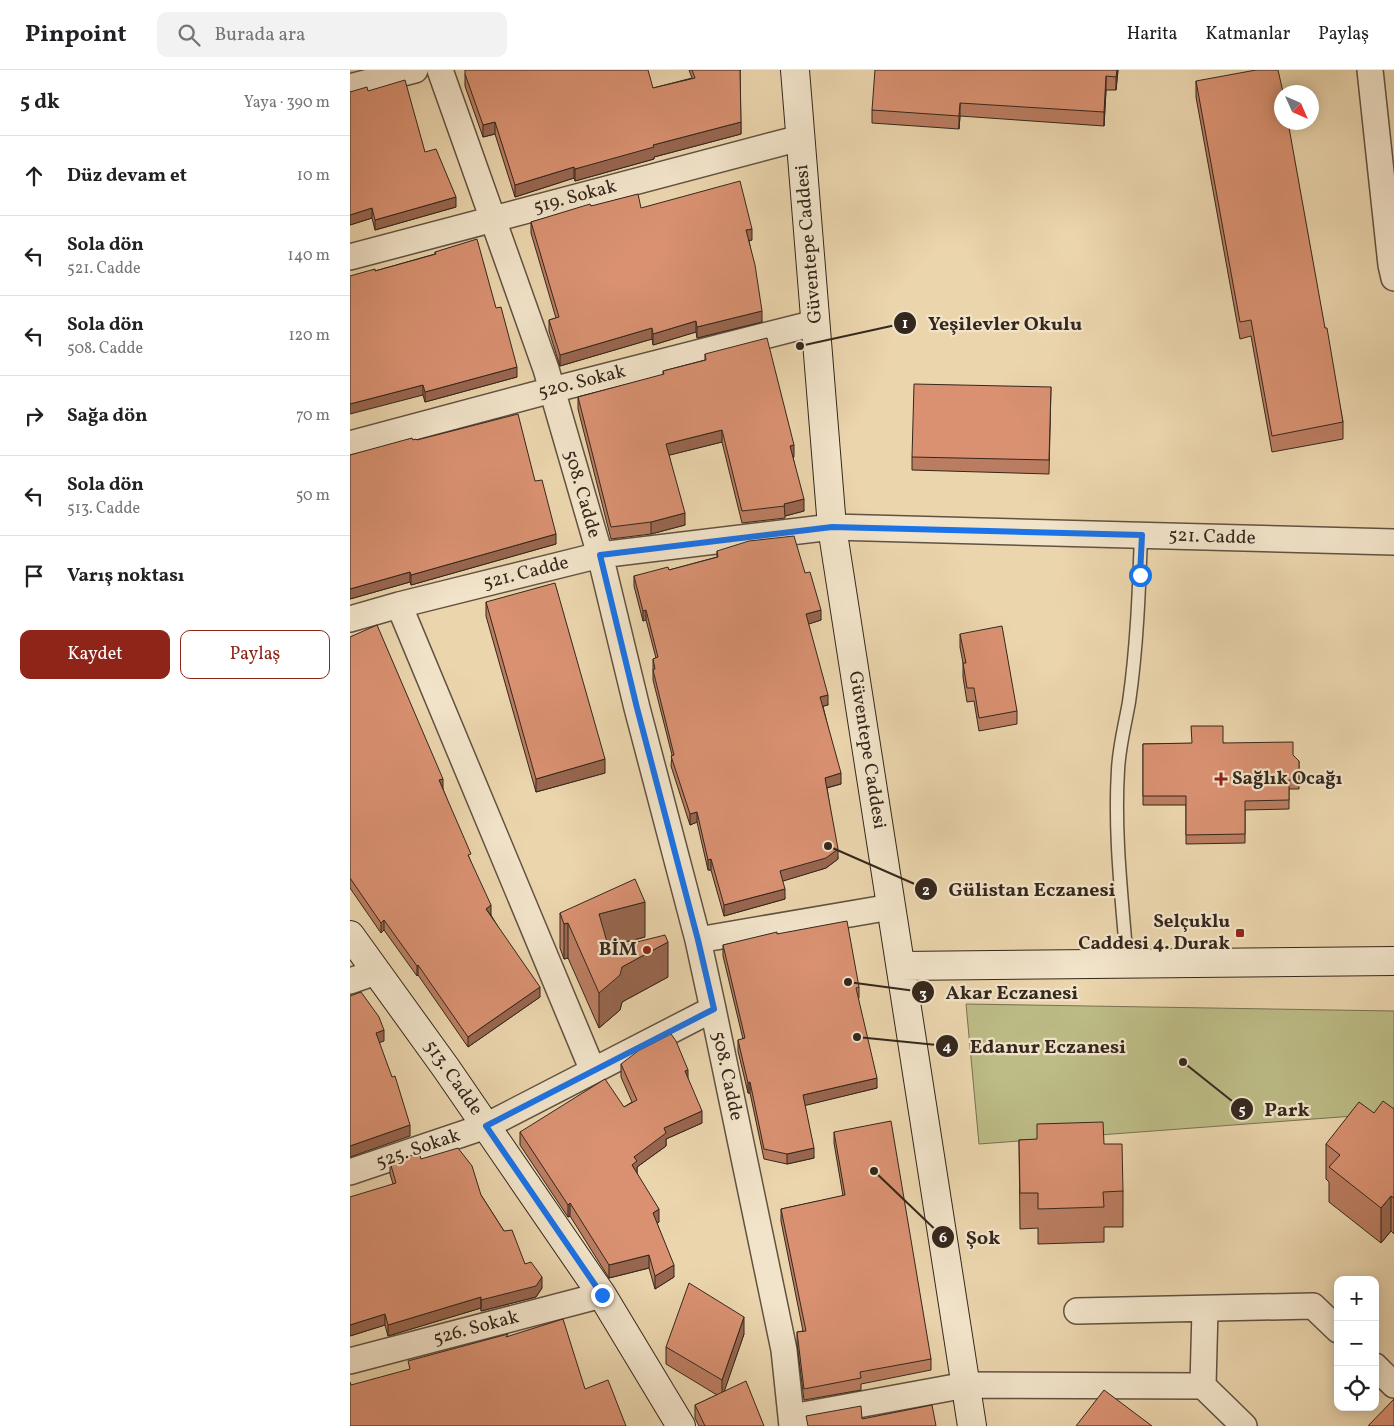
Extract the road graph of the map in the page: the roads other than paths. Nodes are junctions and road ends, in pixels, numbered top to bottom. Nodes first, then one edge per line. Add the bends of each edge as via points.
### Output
1 (415, 70) edge
2 (440, 70) edge
3 (795, 70) edge
4 (1370, 70) edge
5 (350, 87) edge
6 (800, 138) junction
7 (493, 218) junction
8 (350, 257) edge
9 (1394, 278) edge
10 (815, 323) junction
11 (552, 390) junction
12 (350, 444) edge
13 (832, 527) junction
14 (1142, 535) junction
15 (1394, 542) edge
16 (600, 555) junction
17 (399, 605) junction
18 (350, 618) edge
19 (891, 907) junction
20 (350, 936) edge
21 (698, 940) junction
22 (1394, 961) edge
23 (1127, 963) junction
24 (901, 966) junction
25 (376, 972) junction
26 (350, 981) edge
27 (714, 1009) junction
28 (593, 1071) junction
29 (486, 1126) junction
30 (350, 1172) edge
31 (602, 1295) junction
32 (1205, 1309) junction
33 (1077, 1311) dead end
34 (1334, 1326) edge
35 (350, 1362) edge
36 (1379, 1370) edge
37 (966, 1385) junction
38 (1394, 1385) edge
39 (1203, 1386) junction
40 (792, 1421) edge
41 (680, 1426) edge
42 (972, 1426) edge
43 (1244, 1426) edge

1 - 5 street
2 - 7 street, 508. Cadde
3 - 6 street, Güventepe Caddesi
4 - 9 street
6 - 7 street, 519. Sokak
6 - 10 street, Güventepe Caddesi
7 - 8 street, 519. Sokak
7 - 11 street, 508. Cadde
10 - 11 street, 520. Sokak
10 - 13 street, Güventepe Caddesi
11 - 12 street, 520. Sokak
11 - 16 street, 508. Cadde
13 - 14 street, 521. Cadde
13 - 16 street, 521. Cadde
13 - 19 street, Güventepe Caddesi
14 - 15 street, 521. Cadde
14 - 23 lane via 1134,659 1118,767 1116,808
16 - 17 street, 521. Cadde
16 - 21 street, 508. Cadde
17 - 18 street, 521. Cadde
17 - 28 street
19 - 21 street
19 - 24 street, Güventepe Caddesi
20 - 25 street, 513. Cadde
21 - 27 street, 508. Cadde
22 - 23 street
23 - 24 street
24 - 37 street, Güventepe Caddesi
25 - 26 street
25 - 29 street, 513. Cadde
27 - 28 street, 525. Sokak
27 - 40 street, 508. Cadde via 784,1350
28 - 29 street, 525. Sokak
29 - 30 street, 525. Sokak
29 - 31 street, 513. Cadde
31 - 35 street, 526. Sokak
31 - 41 street, 513. Cadde
32 - 33 street
32 - 34 street via 1313,1306
32 - 39 street
36 - 38 street
37 - 39 street
37 - 40 street
37 - 42 street, Güventepe Caddesi
39 - 43 street

